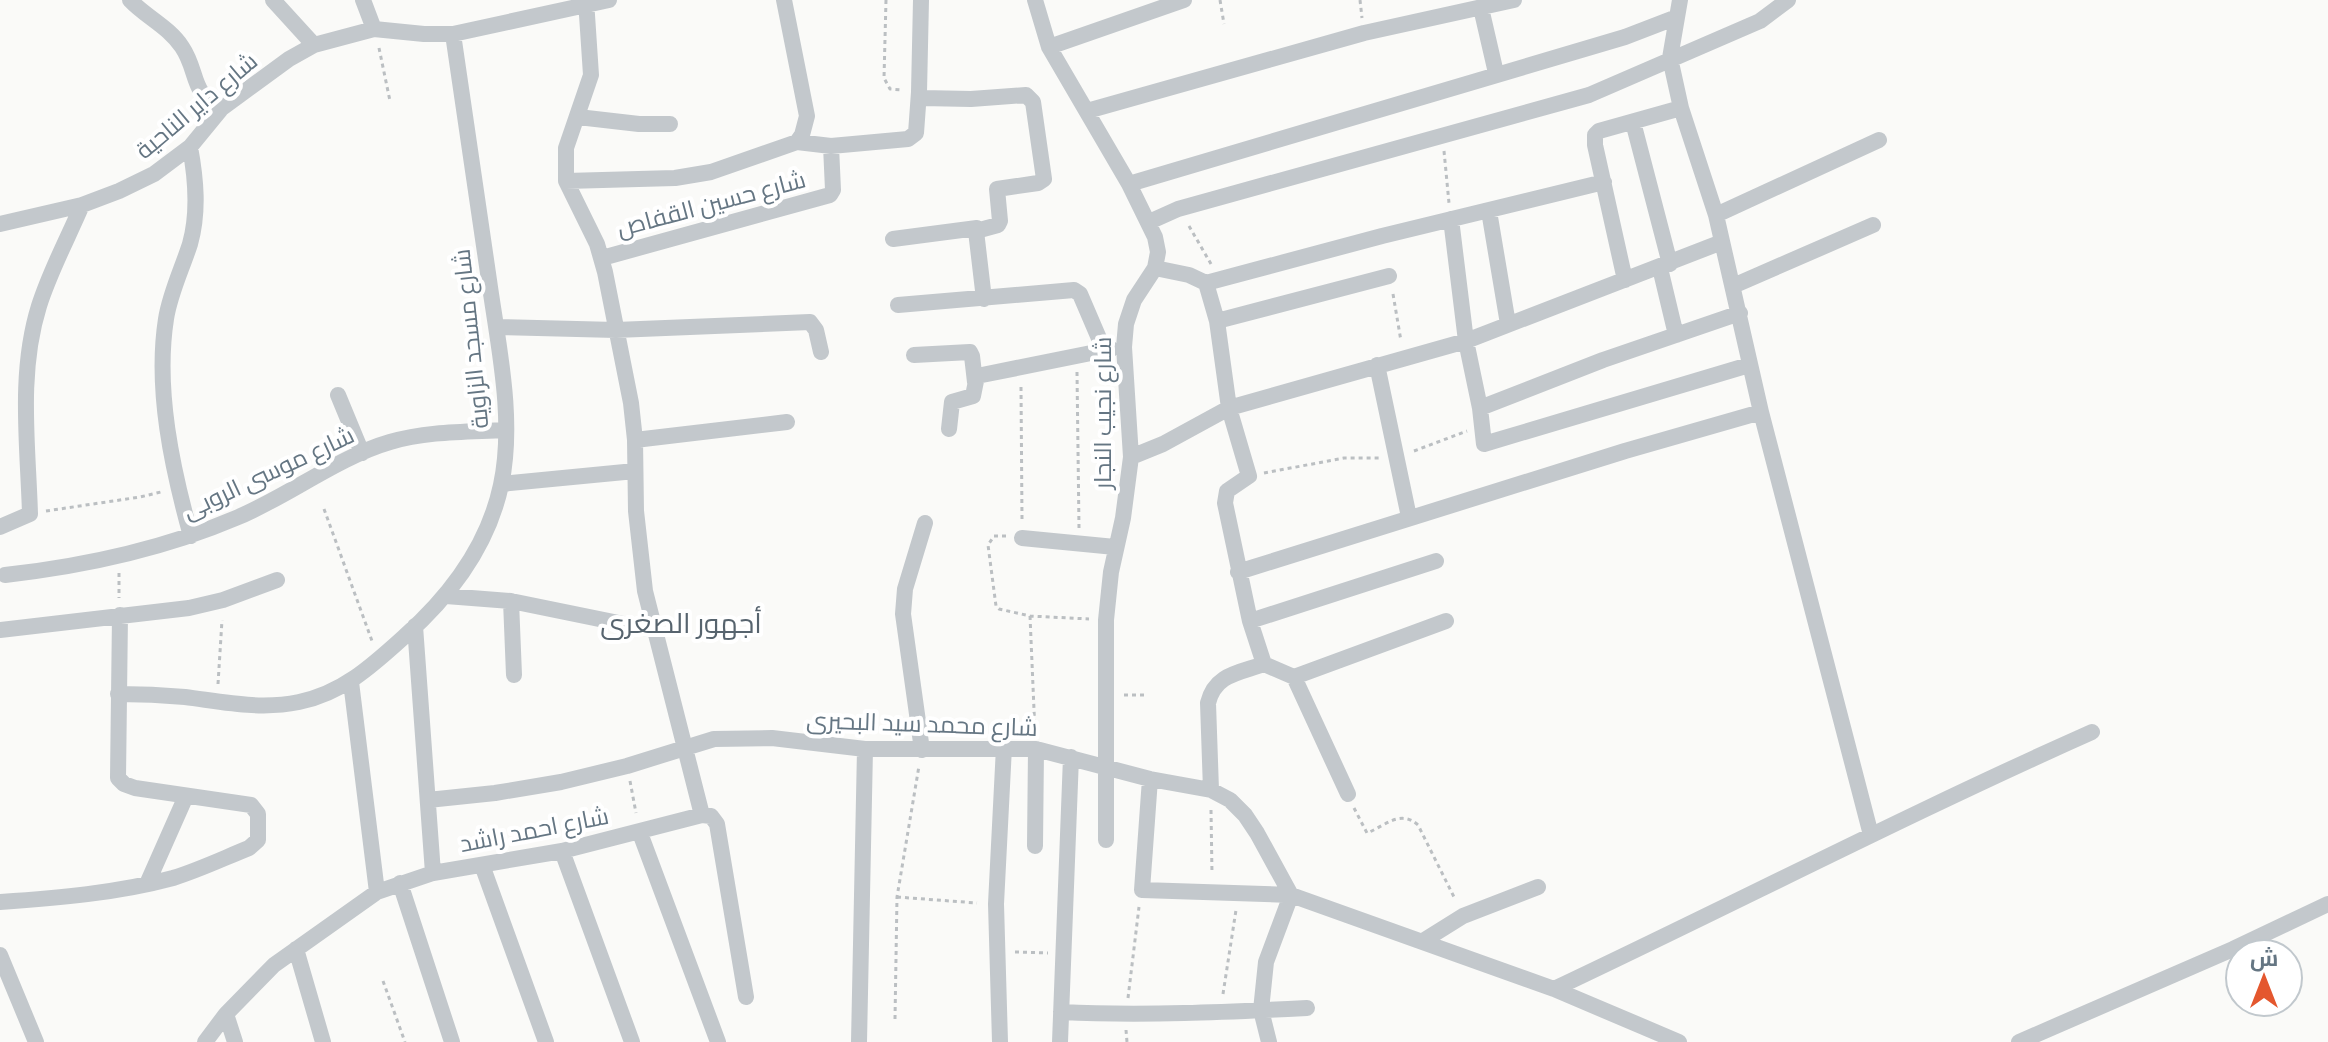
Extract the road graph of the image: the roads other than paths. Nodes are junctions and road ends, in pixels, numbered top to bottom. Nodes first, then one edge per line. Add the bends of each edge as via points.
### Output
1 (130, 0) edge
2 (273, 0) edge
3 (363, 0) edge
4 (609, 0) edge
5 (784, 0) edge
6 (921, 0) edge
7 (1184, 0) edge
8 (1514, 0) edge
9 (1680, 0) edge
10 (1788, 0) edge
11 (1040, 1) edge
12 (586, 2) edge
13 (1481, 8) junction
14 (1677, 17) junction
15 (374, 29) junction
16 (453, 34) junction
17 (314, 45) junction
18 (1049, 47) junction
19 (1670, 58) junction
20 (1496, 73) junction
21 (919, 92) junction
22 (222, 108) junction
23 (1681, 108) junction
24 (1087, 111) junction
25 (578, 117) junction
26 (1633, 122) junction
27 (670, 124) dead end
28 (1879, 140) dead end
29 (797, 142) junction
30 (831, 146) junction
31 (190, 147) junction
32 (566, 181) junction
33 (1604, 182) junction
34 (1129, 184) junction
35 (82, 205) junction
36 (1489, 211) junction
37 (1716, 215) junction
38 (1451, 219) junction
39 (1149, 222) junction
40 (0, 224) edge
41 (1873, 225) dead end
42 (977, 228) junction
43 (893, 239) dead end
44 (1722, 242) junction
45 (602, 258) junction
46 (1665, 266) junction
47 (1155, 268) junction
48 (1389, 276) road end
49 (1625, 280) junction
50 (1213, 281) junction
51 (1733, 286) junction
52 (984, 299) junction
53 (898, 305) dead end
54 (1740, 313) junction
55 (1217, 321) junction
56 (1508, 324) junction
57 (496, 327) junction
58 (616, 330) junction
59 (1676, 335) junction
60 (1466, 341) junction
61 (1124, 347) junction
62 (1104, 350) junction
63 (821, 352) dead end
64 (914, 355) dead end
65 (1377, 365) junction
66 (1749, 365) junction
67 (975, 382) junction
68 (338, 395) dead end
69 (1229, 408) junction
70 (1480, 408) junction
71 (1761, 412) junction
72 (787, 422) dead end
73 (949, 429) dead end
74 (505, 430) junction
75 (635, 440) junction
76 (362, 453) junction
77 (1131, 457) junction
78 (635, 471) junction
79 (501, 484) junction
80 (1409, 517) junction
81 (925, 523) dead end
82 (0, 527) edge
83 (191, 536) junction
84 (1022, 538) road end
85 (1115, 547) junction
86 (1436, 561) dead end
87 (1238, 572) junction
88 (5, 575) dead end
89 (277, 580) dead end
90 (446, 596) junction
91 (511, 601) junction
92 (120, 615) junction
93 (1250, 621) junction
94 (1446, 621) dead end
95 (415, 626) junction
96 (0, 630) edge
97 (653, 630) junction
98 (1264, 664) junction
99 (514, 675) dead end
100 (1294, 677) junction
101 (351, 682) junction
102 (118, 694) junction
103 (2092, 732) dead end
104 (684, 747) junction
105 (1004, 747) junction
106 (865, 749) junction
107 (1036, 749) junction
108 (922, 750) junction
109 (1071, 757) junction
110 (1105, 766) junction
111 (1150, 779) junction
112 (1211, 790) junction
113 (1348, 794) road end
114 (186, 796) junction
115 (428, 800) junction
116 (702, 815) junction
117 (640, 833) junction
118 (1871, 835) junction
119 (1106, 840) dead end
120 (1035, 846) dead end
121 (562, 851) junction
122 (482, 865) junction
123 (433, 873) junction
124 (400, 883) junction
125 (147, 884) junction
126 (1538, 887) dead end
127 (377, 892) junction
128 (1291, 895) junction
129 (0, 902) edge
130 (2328, 904) edge
131 (1423, 941) junction
132 (296, 949) junction
133 (0, 955) edge
134 (1554, 989) junction
135 (746, 997) dead end
136 (1307, 1008) dead end
137 (1261, 1010) junction
138 (1061, 1012) junction
139 (226, 1014) junction
140 (36, 1042) edge
141 (205, 1042) edge
142 (235, 1042) edge
143 (323, 1042) edge
144 (452, 1042) edge
145 (546, 1042) edge
146 (632, 1042) edge
147 (718, 1042) edge
148 (859, 1042) edge
149 (1000, 1042) edge
150 (1060, 1042) edge
151 (1269, 1042) edge
152 (1679, 1042) edge
153 (2019, 1042) edge

1 - 22 street via 171,33 191,63 200,93
2 - 17 street
3 - 15 street
4 - 12 street, شارع داير الناحية
5 - 29 street via 807,116
6 - 21 street
7 - 18 street
8 - 13 street
9 - 14 street
10 - 19 street via 1760,21
11 - 18 street
12 - 16 street, شارع داير الناحية
12 - 25 street via 592,63
13 - 20 street
13 - 24 street via 1364,33
14 - 19 street
14 - 20 street
15 - 16 street, شارع داير الناحية
15 - 17 street, شارع داير الناحية
16 - 57 street, شارع مسجد الزاوية
17 - 22 street, شارع داير الناحية
18 - 24 street
19 - 23 street
19 - 39 street via 1559,105 1178,209
20 - 34 street
21 - 30 street via 913,137
21 - 42 street via 924,99 1021,95 1033,102 1044,175 1038,183 997,189 1000,221
22 - 31 street, شارع داير الناحية
23 - 26 street
23 - 37 street
24 - 34 street
25 - 27 street
25 - 32 street via 566,148
26 - 33 street via 1595,135
26 - 46 street
28 - 37 street
29 - 30 street
29 - 32 street via 693,176
30 - 45 street, شارع حسين القفاص via 830,195
31 - 35 street, شارع داير الناحية via 154,174
31 - 83 street via 196,210 164,337 165,402 177,487
32 - 45 street
33 - 36 street
33 - 49 street
34 - 39 street
35 - 40 street, شارع داير الناحية
35 - 82 street via 39,306 29,347 25,399 30,514
36 - 38 street
36 - 56 street
37 - 44 street
38 - 50 street
38 - 60 street
39 - 47 street via 1158,252
41 - 51 street
42 - 43 street
42 - 52 street
44 - 46 street
44 - 51 street
45 - 58 street
46 - 49 street
46 - 59 street
47 - 50 street
47 - 61 street, شارع نجيب النجار via 1134,300
48 - 55 street
49 - 56 street
50 - 55 street
51 - 54 street
52 - 53 street
52 - 62 street via 1074,290
54 - 59 street
54 - 66 street
55 - 69 street
56 - 60 street
57 - 58 street
57 - 74 street, شارع مسجد الزاوية
58 - 63 street via 810,322
58 - 75 street
59 - 70 street
60 - 65 street
60 - 70 street
61 - 62 street
61 - 77 street, شارع نجيب النجار
62 - 67 street via 981,375
64 - 67 street via 970,352
65 - 69 street
65 - 80 street
66 - 70 street via 1494,443 1483,443
66 - 71 street
67 - 73 street via 973,396 952,402
68 - 76 street
69 - 77 street
69 - 87 street via 1249,476 1225,496
71 - 80 street
71 - 118 street
72 - 75 street
74 - 76 street, شارع موسى الروبى via 413,436
74 - 79 street, شارع مسجد الزاوية
75 - 78 street
76 - 83 street, شارع موسى الروبى via 276,500
77 - 85 street, شارع نجيب النجار
78 - 79 street
78 - 97 street via 639,551
79 - 90 street, شارع مسجد الزاوية via 477,549
80 - 87 street
81 - 108 street via 903,614
83 - 88 street, شارع موسى الروبى via 119,558
84 - 85 street
85 - 110 street, شارع نجيب النجار via 1106,620
86 - 93 street
87 - 93 street
89 - 92 street via 223,600
90 - 91 street
90 - 95 street, شارع مسجد الزاوية
91 - 97 street
91 - 99 street
92 - 96 street
92 - 102 street
93 - 98 street
94 - 100 street
95 - 101 street, شارع مسجد الزاوية
95 - 115 street
97 - 104 street
98 - 100 street
98 - 112 street via 1220,680 1211,691
100 - 113 street
101 - 102 street, شارع مسجد الزاوية via 301,702 273,706
101 - 127 street
102 - 114 street via 118,778 135,788
103 - 118 street
104 - 106 street, شارع محمد سيد البحيرى via 743,737
104 - 115 street, شارع محمد سيد البحيرى via 561,782
104 - 116 street
105 - 107 street, شارع محمد سيد البحيرى
105 - 108 street, شارع محمد سيد البحيرى
105 - 149 street via 996,904
106 - 108 street, شارع محمد سيد البحيرى
106 - 148 street
107 - 109 street, شارع محمد سيد البحيرى
107 - 120 street
109 - 110 street, شارع محمد سيد البحيرى
109 - 138 street
110 - 111 street, شارع محمد سيد البحيرى
110 - 119 street, شارع نجيب النجار
111 - 112 street, شارع محمد سيد البحيرى
111 - 128 street via 1142,890
112 - 128 street, شارع محمد سيد البحيرى via 1245,815
114 - 125 street
114 - 125 street via 251,805 258,814 258,840 176,877
115 - 123 street
116 - 117 street, شارع احمد راشد
116 - 135 street via 717,824
117 - 121 street, شارع احمد راشد
117 - 147 street
118 - 134 street
121 - 122 street, شارع احمد راشد
121 - 146 street
122 - 123 street, شارع احمد راشد
122 - 145 street
123 - 124 street, شارع احمد راشد
124 - 127 street, شارع احمد راشد
124 - 144 street
125 - 129 street
126 - 131 street via 1463,916
127 - 132 street, شارع احمد راشد
128 - 131 street
128 - 137 street via 1266,962
130 - 153 street
131 - 134 street
132 - 139 street, شارع احمد راشد
132 - 143 street
133 - 140 street
134 - 152 street
136 - 137 street
137 - 138 street
137 - 151 street
138 - 150 street
139 - 141 street, شارع احمد راشد
139 - 142 street

